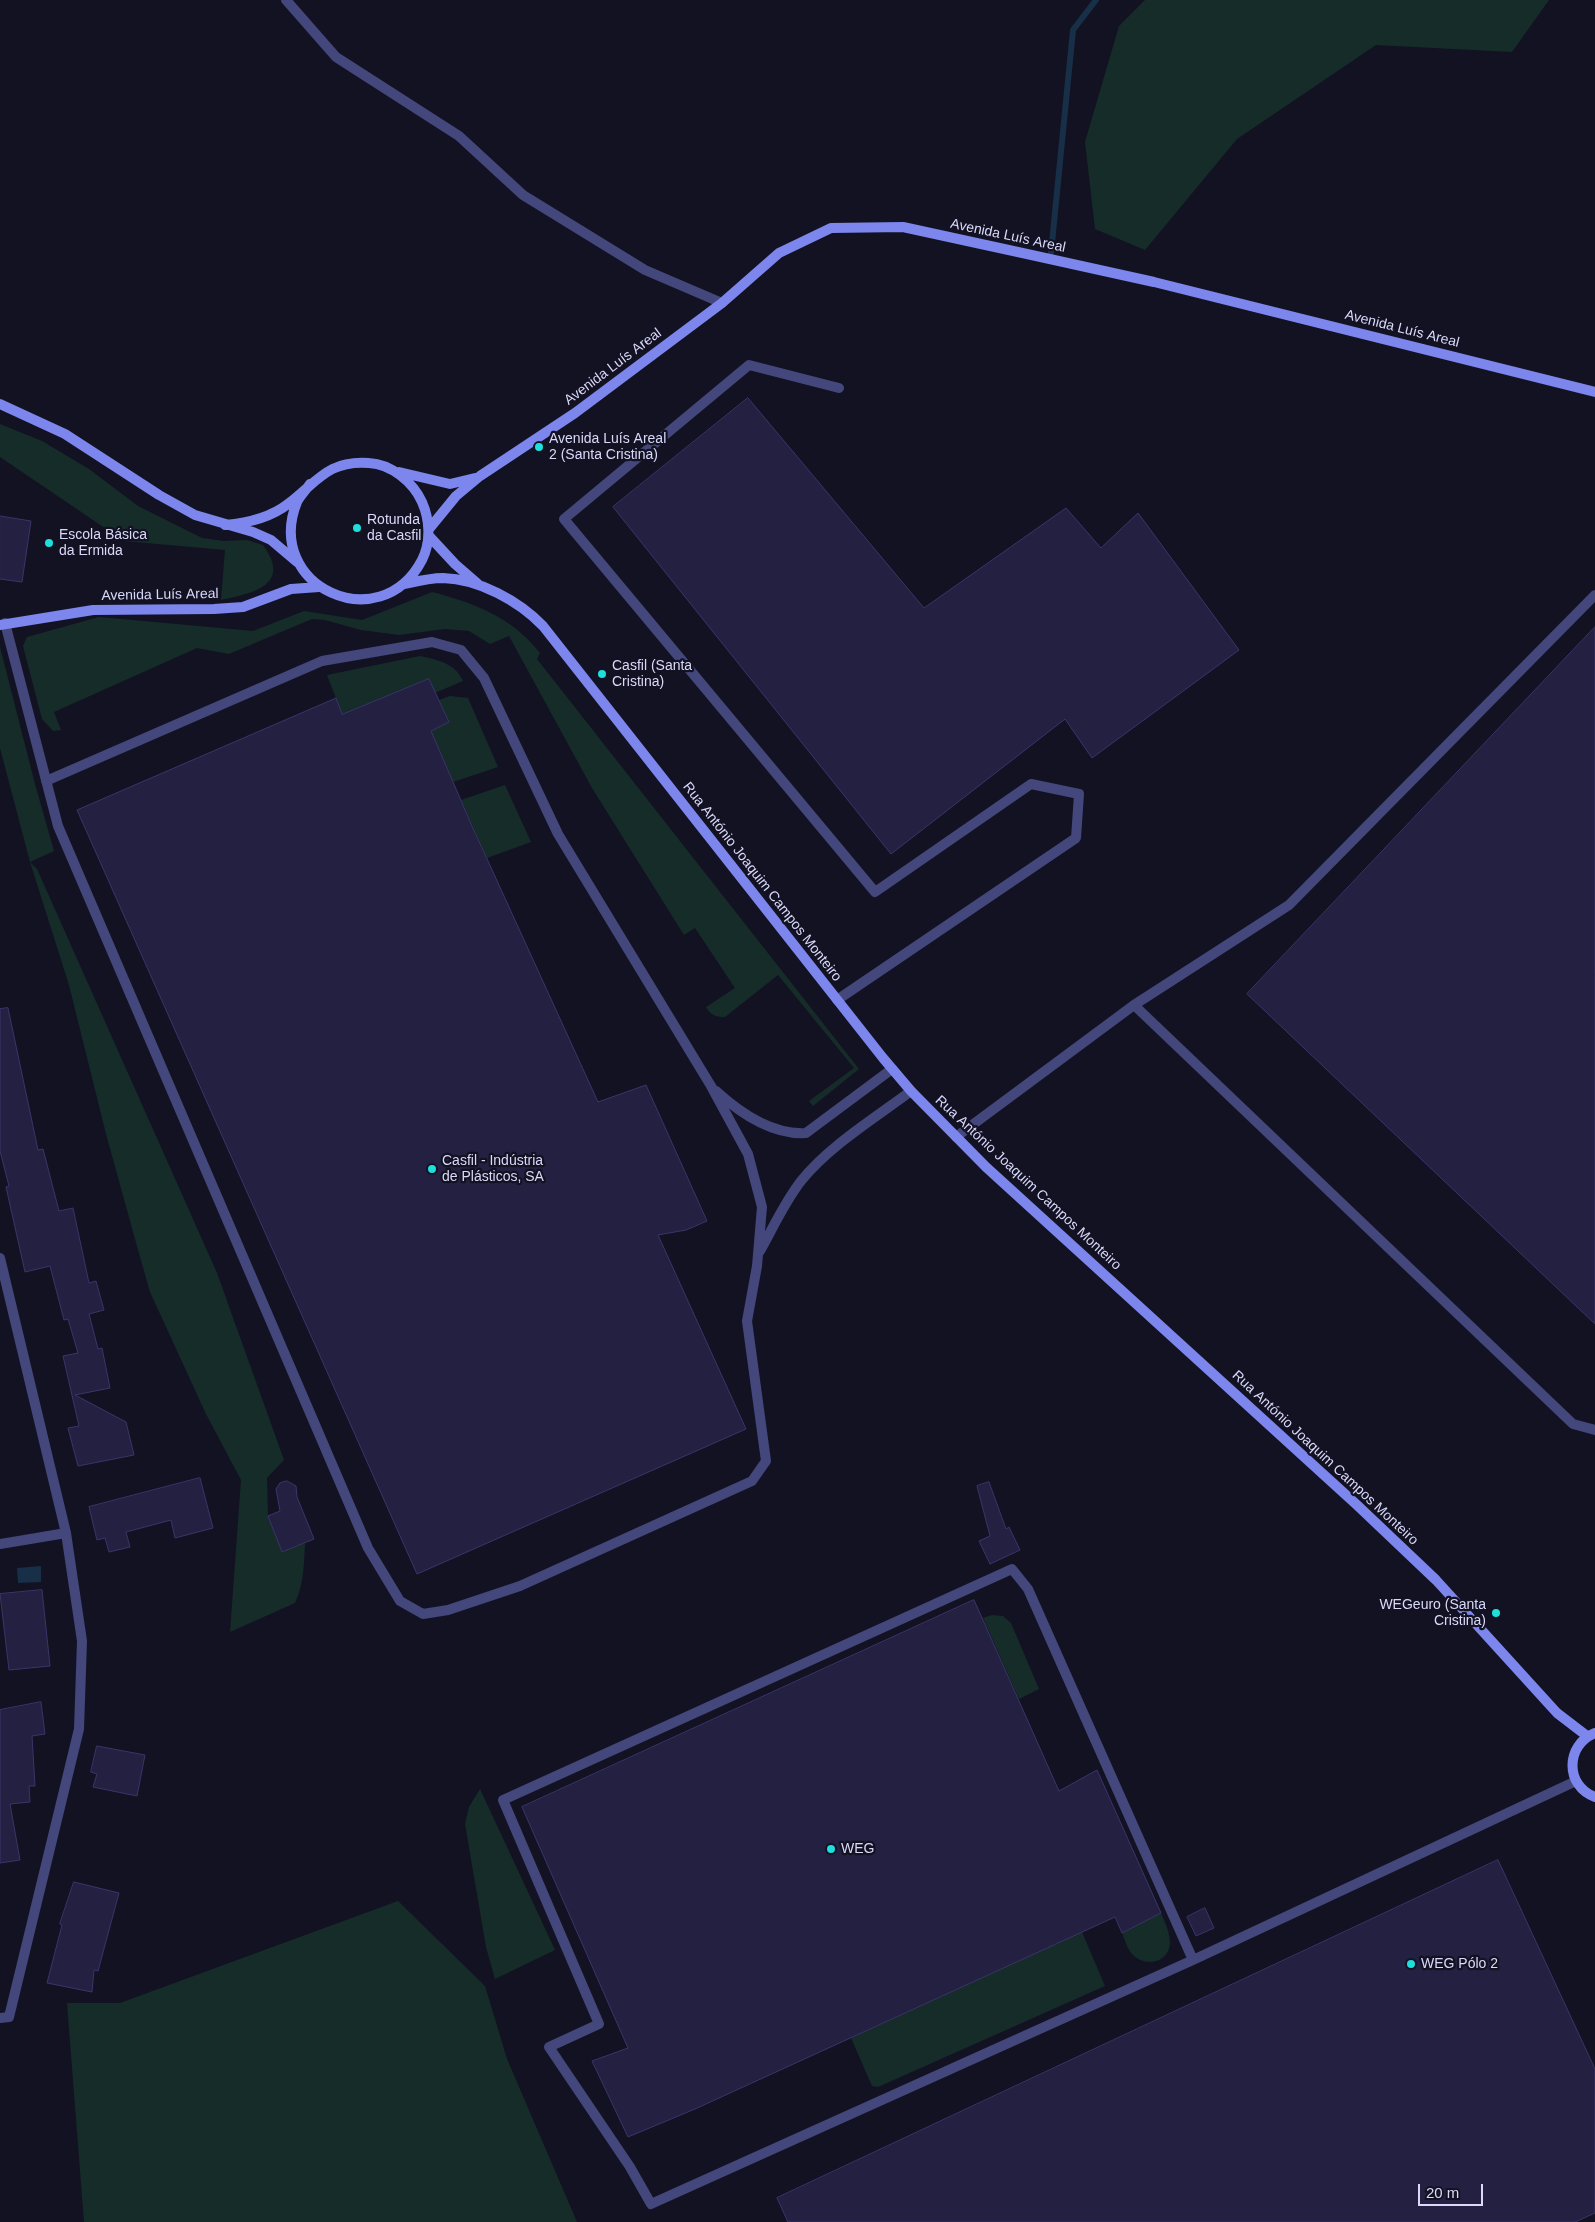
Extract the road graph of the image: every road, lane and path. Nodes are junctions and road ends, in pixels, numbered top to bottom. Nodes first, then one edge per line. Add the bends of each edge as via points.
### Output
1 (286, 0) edge
2 (722, 303) junction
3 (839, 388) dead end
4 (1595, 392) edge
5 (0, 404) edge
6 (393, 471) junction
7 (480, 476) junction
8 (310, 484) junction
9 (225, 525) junction
10 (429, 532) junction
11 (298, 562) junction
12 (405, 584) junction
13 (480, 586) junction
14 (319, 587) junction
15 (1595, 595) edge
16 (2, 624) edge
17 (46, 781) junction
18 (837, 1000) junction
19 (1134, 1005) junction
20 (892, 1069) junction
21 (711, 1086) junction
22 (911, 1091) junction
23 (956, 1137) junction
24 (758, 1255) junction
25 (0, 1258) edge
26 (1595, 1430) edge
27 (66, 1533) junction
28 (0, 1544) edge
29 (1591, 1735) edge
30 (1576, 1781) junction
31 (1595, 1797) edge
32 (1193, 1960) junction
33 (0, 2018) edge

1 - 2 street via 336,57 459,136 523,195 645,270
2 - 4 street, Avenida Luís Areal via 779,253 830,228 903,227 1125,275
2 - 7 street, Avenida Luís Areal via 575,412
3 - 18 street via 749,365 564,519 875,892 1031,784 1079,794 1076,838
5 - 9 street via 65,434 195,515
6 - 7 street, Avenida Luís Areal via 450,484
6 - 8 street via 372,463 349,463 328,470
6 - 10 street via 419,495 426,511
7 - 10 street, Avenida Luís Areal via 456,496
8 - 9 street via 273,513 243,524
8 - 11 street via 298,501 292,521 292,542
9 - 11 street via 271,540
10 - 12 street via 425,554
10 - 13 street, Rua António Joaquim Campos Monteiro via 455,564
11 - 14 street
12 - 13 street, Rua António Joaquim Campos Monteiro via 445,578
12 - 14 street via 385,596 362,600 339,597
13 - 18 street, Rua António Joaquim Campos Monteiro via 518,603 544,626
14 - 16 street, Avenida Luís Areal via 291,589 243,607 93,610
15 - 19 street via 1289,905
16 - 17 street
17 - 21 street via 322,662 432,642 461,650 484,678 558,834
17 - 24 street via 67,848 368,1548 400,1601 423,1614 448,1610 520,1586 752,1480 766,1461 747,1321
18 - 20 street, Rua António Joaquim Campos Monteiro
19 - 23 street
19 - 26 street via 1573,1424
20 - 21 street via 806,1133 792,1134 766,1124 745,1113
20 - 22 street, Rua António Joaquim Campos Monteiro
21 - 24 street via 748,1154 762,1207
22 - 23 street, Rua António Joaquim Campos Monteiro
22 - 24 street via 824,1157 801,1181
23 - 29 street, Rua António Joaquim Campos Monteiro via 1436,1580 1557,1713
25 - 27 street
27 - 28 street
27 - 33 street via 82,1641 79,1729 9,2017
29 - 30 street, Rua António Joaquim Campos Monteiro via 1576,1749 1571,1765
30 - 31 street via 1586,1793
30 - 32 street
32 - 32 street via 651,2204 630,2167 549,2047 599,2024 503,1800 1012,1569 1028,1590

